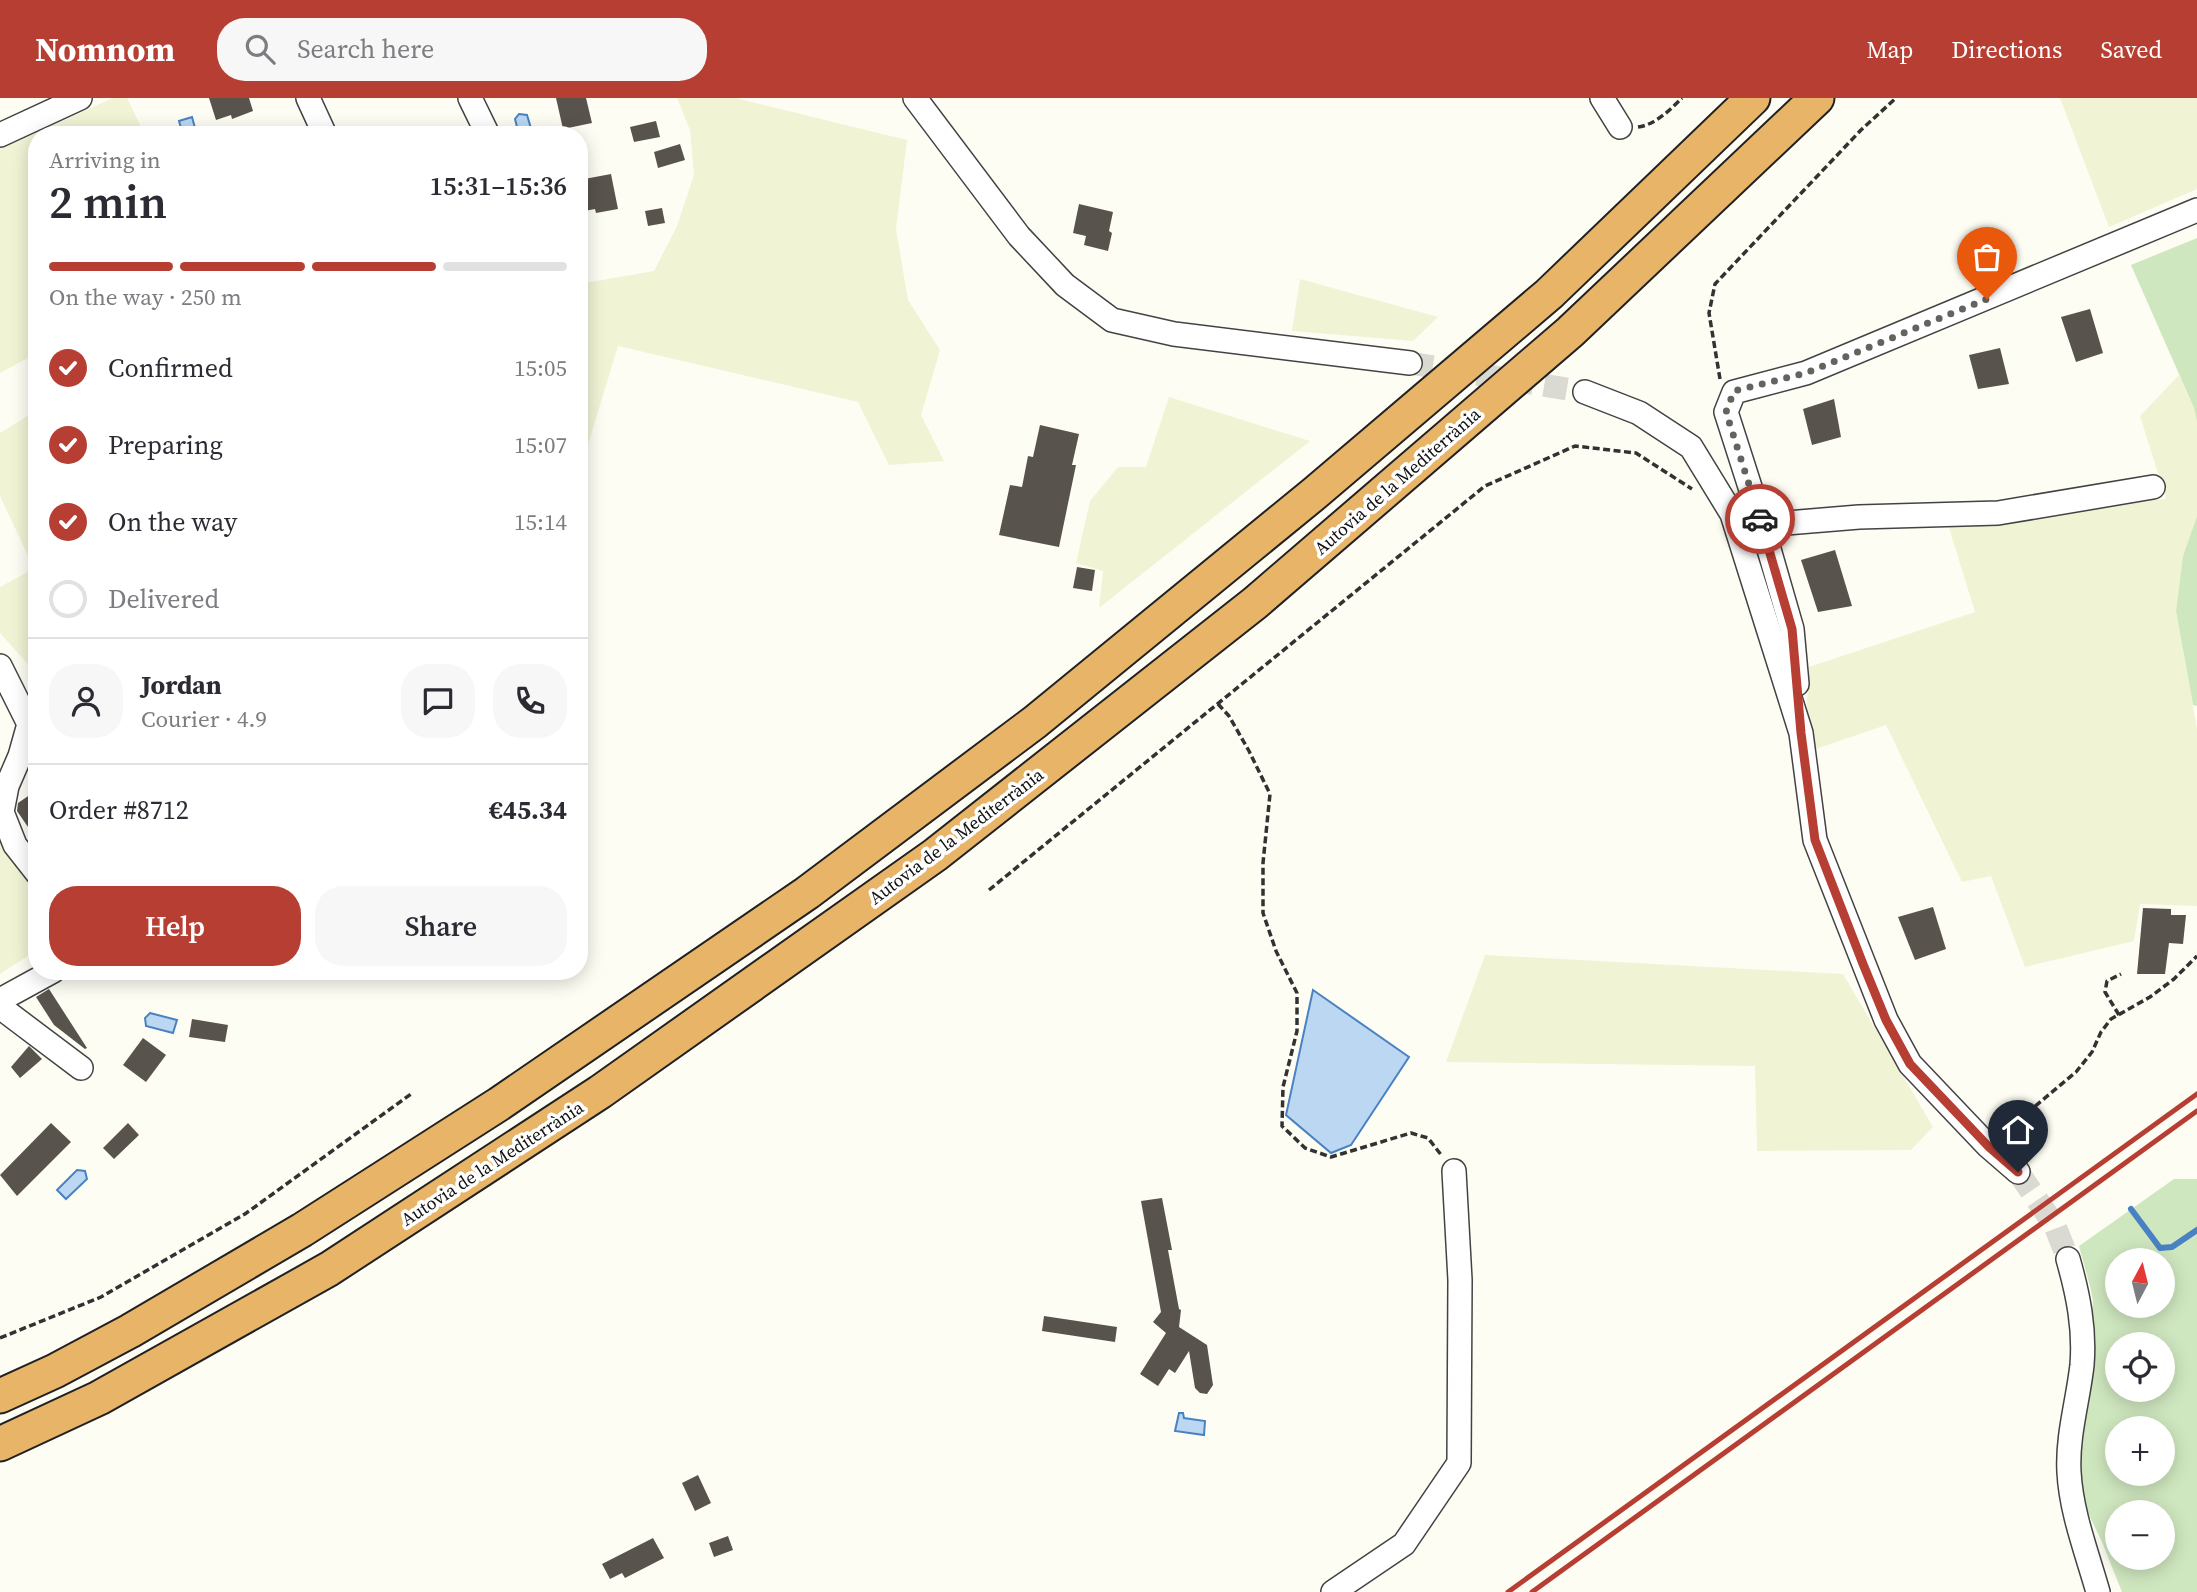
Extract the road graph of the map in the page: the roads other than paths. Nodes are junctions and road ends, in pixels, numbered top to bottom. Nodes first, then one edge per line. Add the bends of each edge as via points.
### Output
1 (80, 98) edge
2 (308, 98) edge
3 (470, 98) edge
4 (915, 98) edge
5 (1602, 98) edge
6 (1753, 98) edge
7 (1817, 98) edge
8 (321, 126) edge
9 (484, 126) edge
10 (1620, 127) road end
11 (0, 135) edge
12 (2197, 210) edge
13 (1410, 363) tunnel mouth
14 (1585, 392) tunnel mouth
15 (2153, 487) dead end
16 (1762, 525) junction
17 (0, 666) edge
18 (28, 722) edge
19 (28, 728) edge
20 (1801, 733) junction
21 (28, 862) edge
22 (37, 980) edge
23 (0, 1000) edge
24 (0, 1007) edge
25 (81, 1068) dead end
26 (1454, 1171) road end
27 (2018, 1172) tunnel mouth
28 (2068, 1259) tunnel mouth
29 (0, 1395) edge
30 (0, 1444) edge
31 (1333, 1592) edge
32 (2098, 1592) edge

1 - 11 street
2 - 8 street
3 - 9 street
4 - 13 street via 1019,236 1065,285 1112,320 1174,334
5 - 10 street
6 - 29 highway via 1549,294 1315,493 1035,722 807,894 499,1104 303,1230 130,1331
7 - 30 highway, Autovia de la Mediterrània via 1570,332 1265,594 934,855 600,1092 329,1269 99,1398
12 - 16 street via 1806,373 1734,391 1726,412
14 - 20 street via 1639,413 1691,447 1732,514
15 - 16 street via 1998,513
16 - 20 street via 1792,629
17 - 18 street
19 - 21 street via 2,812 15,845
20 - 27 street via 1815,840 1886,1020 1910,1064
22 - 23 street
24 - 25 street
26 - 31 street via 1460,1280 1459,1463 1404,1544
28 - 32 street via 2083,1330 2069,1473

